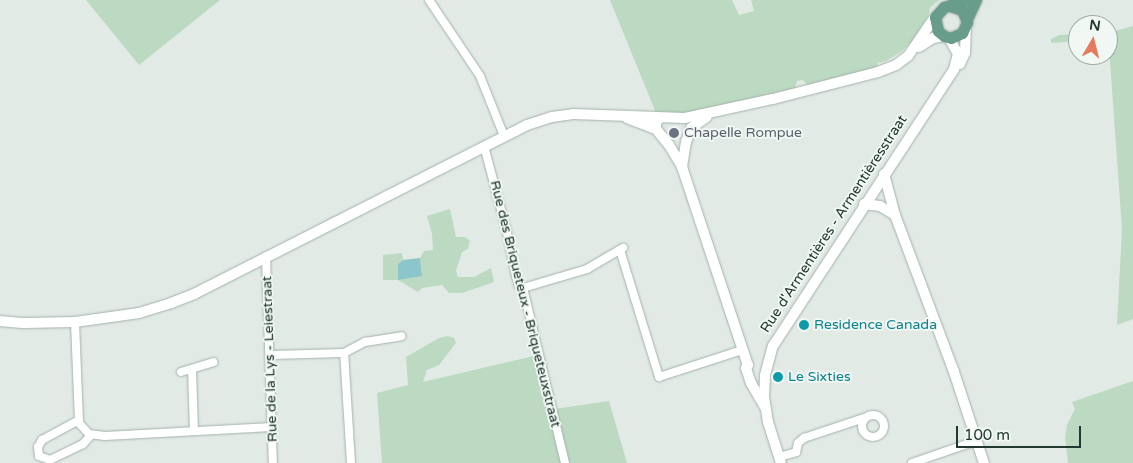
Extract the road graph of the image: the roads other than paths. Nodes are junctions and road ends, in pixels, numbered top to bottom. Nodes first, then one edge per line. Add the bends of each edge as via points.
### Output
1 (429, 0) edge
2 (965, 0) edge
3 (976, 0) edge
4 (950, 6) junction
5 (935, 17) junction
6 (966, 23) junction
7 (946, 37) junction
8 (914, 50) junction
9 (954, 69) junction
10 (712, 114) junction
11 (622, 116) junction
12 (660, 118) junction
13 (685, 118) junction
14 (691, 128) junction
15 (656, 129) junction
16 (504, 136) junction
17 (686, 142) junction
18 (669, 145) junction
19 (484, 146) junction
20 (682, 167) junction
21 (884, 174) junction
22 (864, 204) junction
23 (895, 215) junction
24 (266, 256) junction
25 (524, 288) junction
26 (0, 321) edge
27 (74, 322) junction
28 (402, 336) dead end
29 (742, 350) junction
30 (344, 353) junction
31 (271, 355) junction
32 (213, 362) dead end
33 (748, 365) junction
34 (767, 366) junction
35 (192, 369) junction
36 (181, 372) dead end
37 (766, 407) junction
38 (864, 418) dead end
39 (79, 420) junction
40 (272, 427) junction
41 (194, 431) junction
42 (91, 435) junction
43 (976, 441) junction
44 (780, 461) edge
45 (273, 463) edge
46 (351, 463) edge
47 (565, 463) edge
48 (912, 463) edge
49 (984, 463) edge

1 - 16 street via 480,76
2 - 4 main road
3 - 6 main road
4 - 5 main road via 941,9
4 - 6 main road via 962,10
5 - 7 main road via 936,28
5 - 8 street
6 - 7 main road via 957,36
6 - 9 street, Rue d'Armentières - Armentièresstraat via 964,57
7 - 8 street via 933,38
7 - 9 street via 958,54
8 - 10 street via 884,70
9 - 21 street, Rue d'Armentières - Armentièresstraat
10 - 13 street
10 - 14 street
11 - 12 street
11 - 15 street
11 - 16 street via 559,115
12 - 13 street
12 - 15 street
13 - 14 street
14 - 17 street
15 - 18 street
16 - 19 street
17 - 18 street
17 - 20 street
18 - 20 street
19 - 24 street
19 - 25 street, Rue des Briqueteux - Briqueteuxstraat via 516,276 519,286
20 - 29 street
21 - 22 street, Rue d'Armentières - Armentièresstraat
21 - 23 street
22 - 23 street via 880,206
22 - 34 street, Rue d'Armentières - Armentièresstraat via 776,339
23 - 43 street via 954,372
24 - 27 street via 171,303 139,313
24 - 31 street, Rue de la Lys - Leiestraat
25 - 29 street via 588,269 622,249 659,377
25 - 47 street, Rue des Briqueteux - Briqueteuxstraat
26 - 27 street via 25,324
27 - 39 street
28 - 30 street via 365,342
29 - 33 street
30 - 31 street
30 - 46 street
31 - 40 street, Rue de la Lys - Leiestraat
32 - 35 street
33 - 34 street
33 - 37 street via 746,368 753,389
34 - 37 street, Rue d'Armentières - Armentièresstraat
35 - 36 street
35 - 41 street
37 - 44 street, Rue d'Armentières - Armentièresstraat
38 - 44 street via 804,438 798,443 796,452
39 - 42 street via 84,431
39 - 42 street via 42,440 38,447 39,456 46,460 54,458 83,444
40 - 41 street
40 - 45 street, Rue de la Lys - Leiestraat
41 - 42 street
43 - 48 street
43 - 49 street

